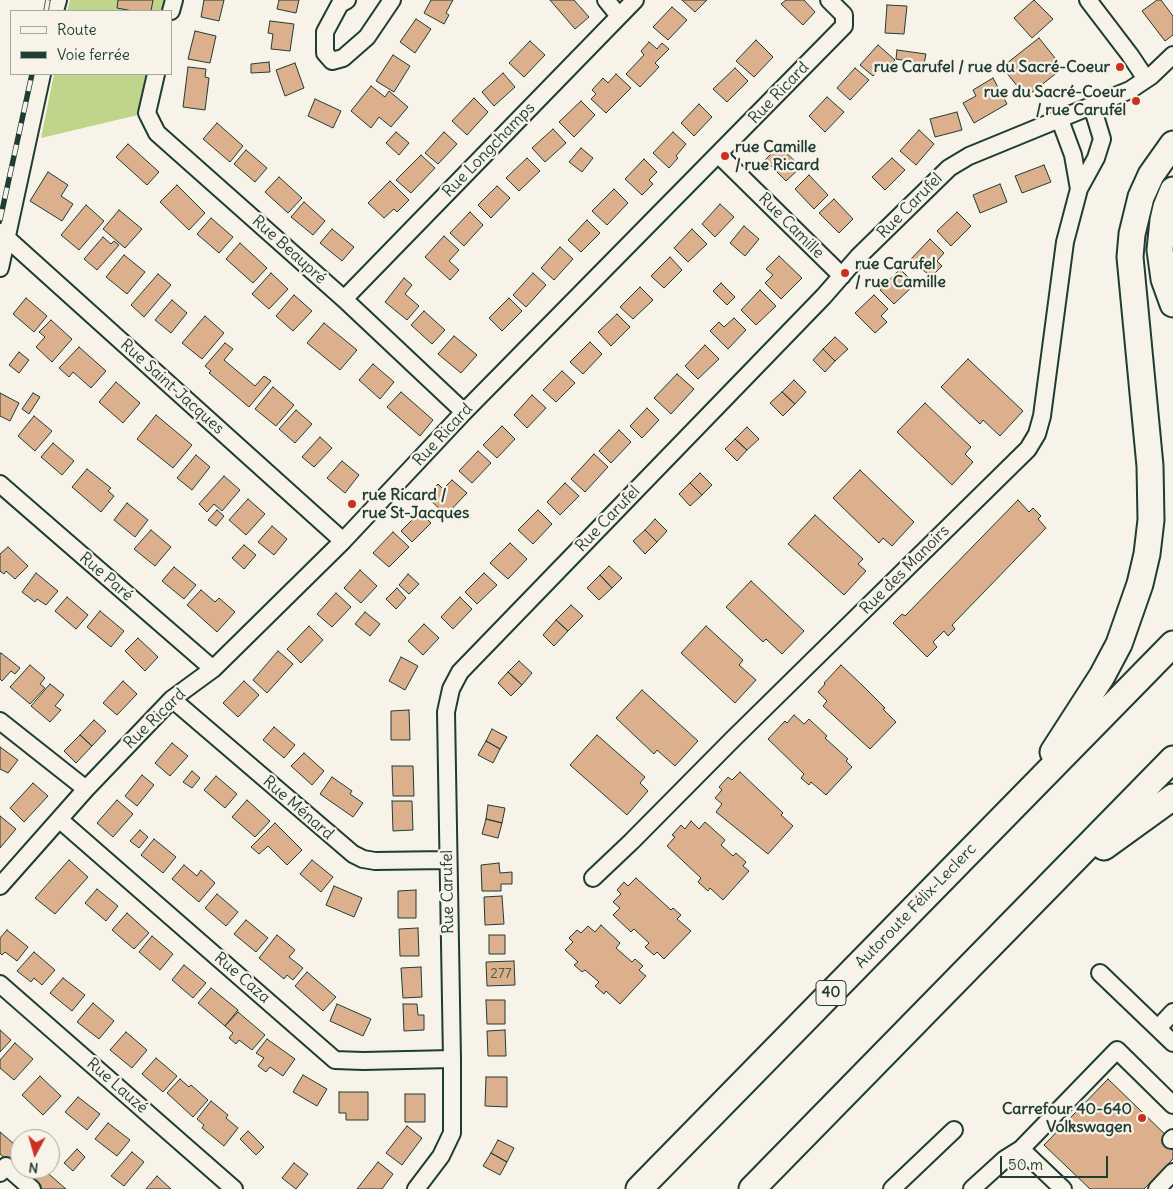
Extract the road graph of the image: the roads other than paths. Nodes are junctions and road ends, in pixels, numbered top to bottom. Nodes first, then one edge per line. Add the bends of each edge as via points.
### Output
1 (347, 0) edge
2 (392, 0) edge
3 (606, 0) edge
4 (635, 0) edge
5 (829, 0) edge
6 (1088, 0) edge
7 (619, 16) junction
8 (1173, 55) edge
9 (42, 75) edge
10 (156, 75) edge
11 (1146, 79) junction
12 (1092, 106) junction
13 (1060, 120) junction
14 (1173, 144) edge
15 (719, 155) junction
16 (1079, 189) junction
17 (1173, 190) edge
18 (3, 235) edge
19 (0, 268) edge
20 (842, 276) junction
21 (344, 299) junction
22 (1173, 304) edge
23 (464, 412) junction
24 (0, 484) edge
25 (343, 541) junction
26 (1173, 644) edge
27 (213, 669) junction
28 (172, 699) junction
29 (0, 721) edge
30 (1173, 759) edge
31 (86, 789) junction
32 (1023, 796) junction
33 (1173, 797) edge
34 (60, 820) junction
35 (447, 860) junction
36 (592, 878) dead end
37 (1051, 884) junction
38 (0, 886) edge
39 (1100, 973) dead end
40 (0, 984) edge
41 (1173, 1012) edge
42 (1158, 1028) junction
43 (1173, 1043) edge
44 (452, 1059) junction
45 (1173, 1105) edge
46 (954, 1130) dead end
47 (1021, 1149) junction
48 (1173, 1172) edge
49 (0, 1173) edge
50 (32, 1189) edge
51 (234, 1189) edge
52 (416, 1189) edge
53 (639, 1189) edge
54 (752, 1189) edge
55 (892, 1189) edge
56 (972, 1189) edge
57 (1063, 1189) edge
58 (1157, 1189) edge

1 - 2 street via 340,4 325,32 325,53 332,61 343,58 367,37
3 - 7 street
4 - 7 street, Rue Longchamps
5 - 15 street, Rue Ricard via 844,16 844,26
6 - 11 street
7 - 21 street, Rue Longchamps
8 - 11 street, Rue Carufel
9 - 18 street
10 - 21 street, Rue Beaupré via 146,112 157,133
11 - 12 street, Rue Carufel via 1130,90
12 - 13 street, Rue Carufel
12 - 16 street, Rue des Manoirs via 1102,139
13 - 16 street, Rue des Manoirs via 1073,155
13 - 20 street, Rue Carufel via 968,156 949,168
14 - 32 highway via 1154,170 1141,197 1131,251 1151,480 1151,520 1144,569 1124,631 1106,668
15 - 20 street, Rue Camille
15 - 23 street, Rue Ricard
16 - 36 street, Rue des Manoirs via 1066,242 1042,416 1028,449
17 - 22 highway via 1166,206 1160,250 1164,279
18 - 19 street
18 - 25 street, Rue Saint-Jacques
20 - 35 street, Rue Carufel via 460,672 451,689 446,712
21 - 23 street, Rue Beaupré
23 - 25 street, Rue Ricard
24 - 27 street, Rue Paré
25 - 27 street, Rue Ricard
26 - 32 highway, Autoroute Félix-Leclerc / 40
27 - 28 street, Rue Ricard
28 - 31 street, Rue Ricard
28 - 35 street, Rue Ménard via 353,854 375,861
29 - 31 street
30 - 37 highway
31 - 34 street, Rue Ricard
32 - 53 highway, Autoroute Félix-Leclerc / 40
33 - 37 highway
34 - 38 street, Rue Ricard
34 - 44 street, Rue Caza via 335,1060
35 - 44 street, Rue Carufel
37 - 54 highway
39 - 42 street
40 - 51 street, Rue Lauzé
41 - 42 street
42 - 43 street
44 - 52 street, Rue Carufel via 452,1133 441,1156
45 - 47 street via 1117,1050
46 - 55 street
47 - 56 street via 1005,1158
47 - 57 street
48 - 58 street
49 - 50 street via 6,1166

